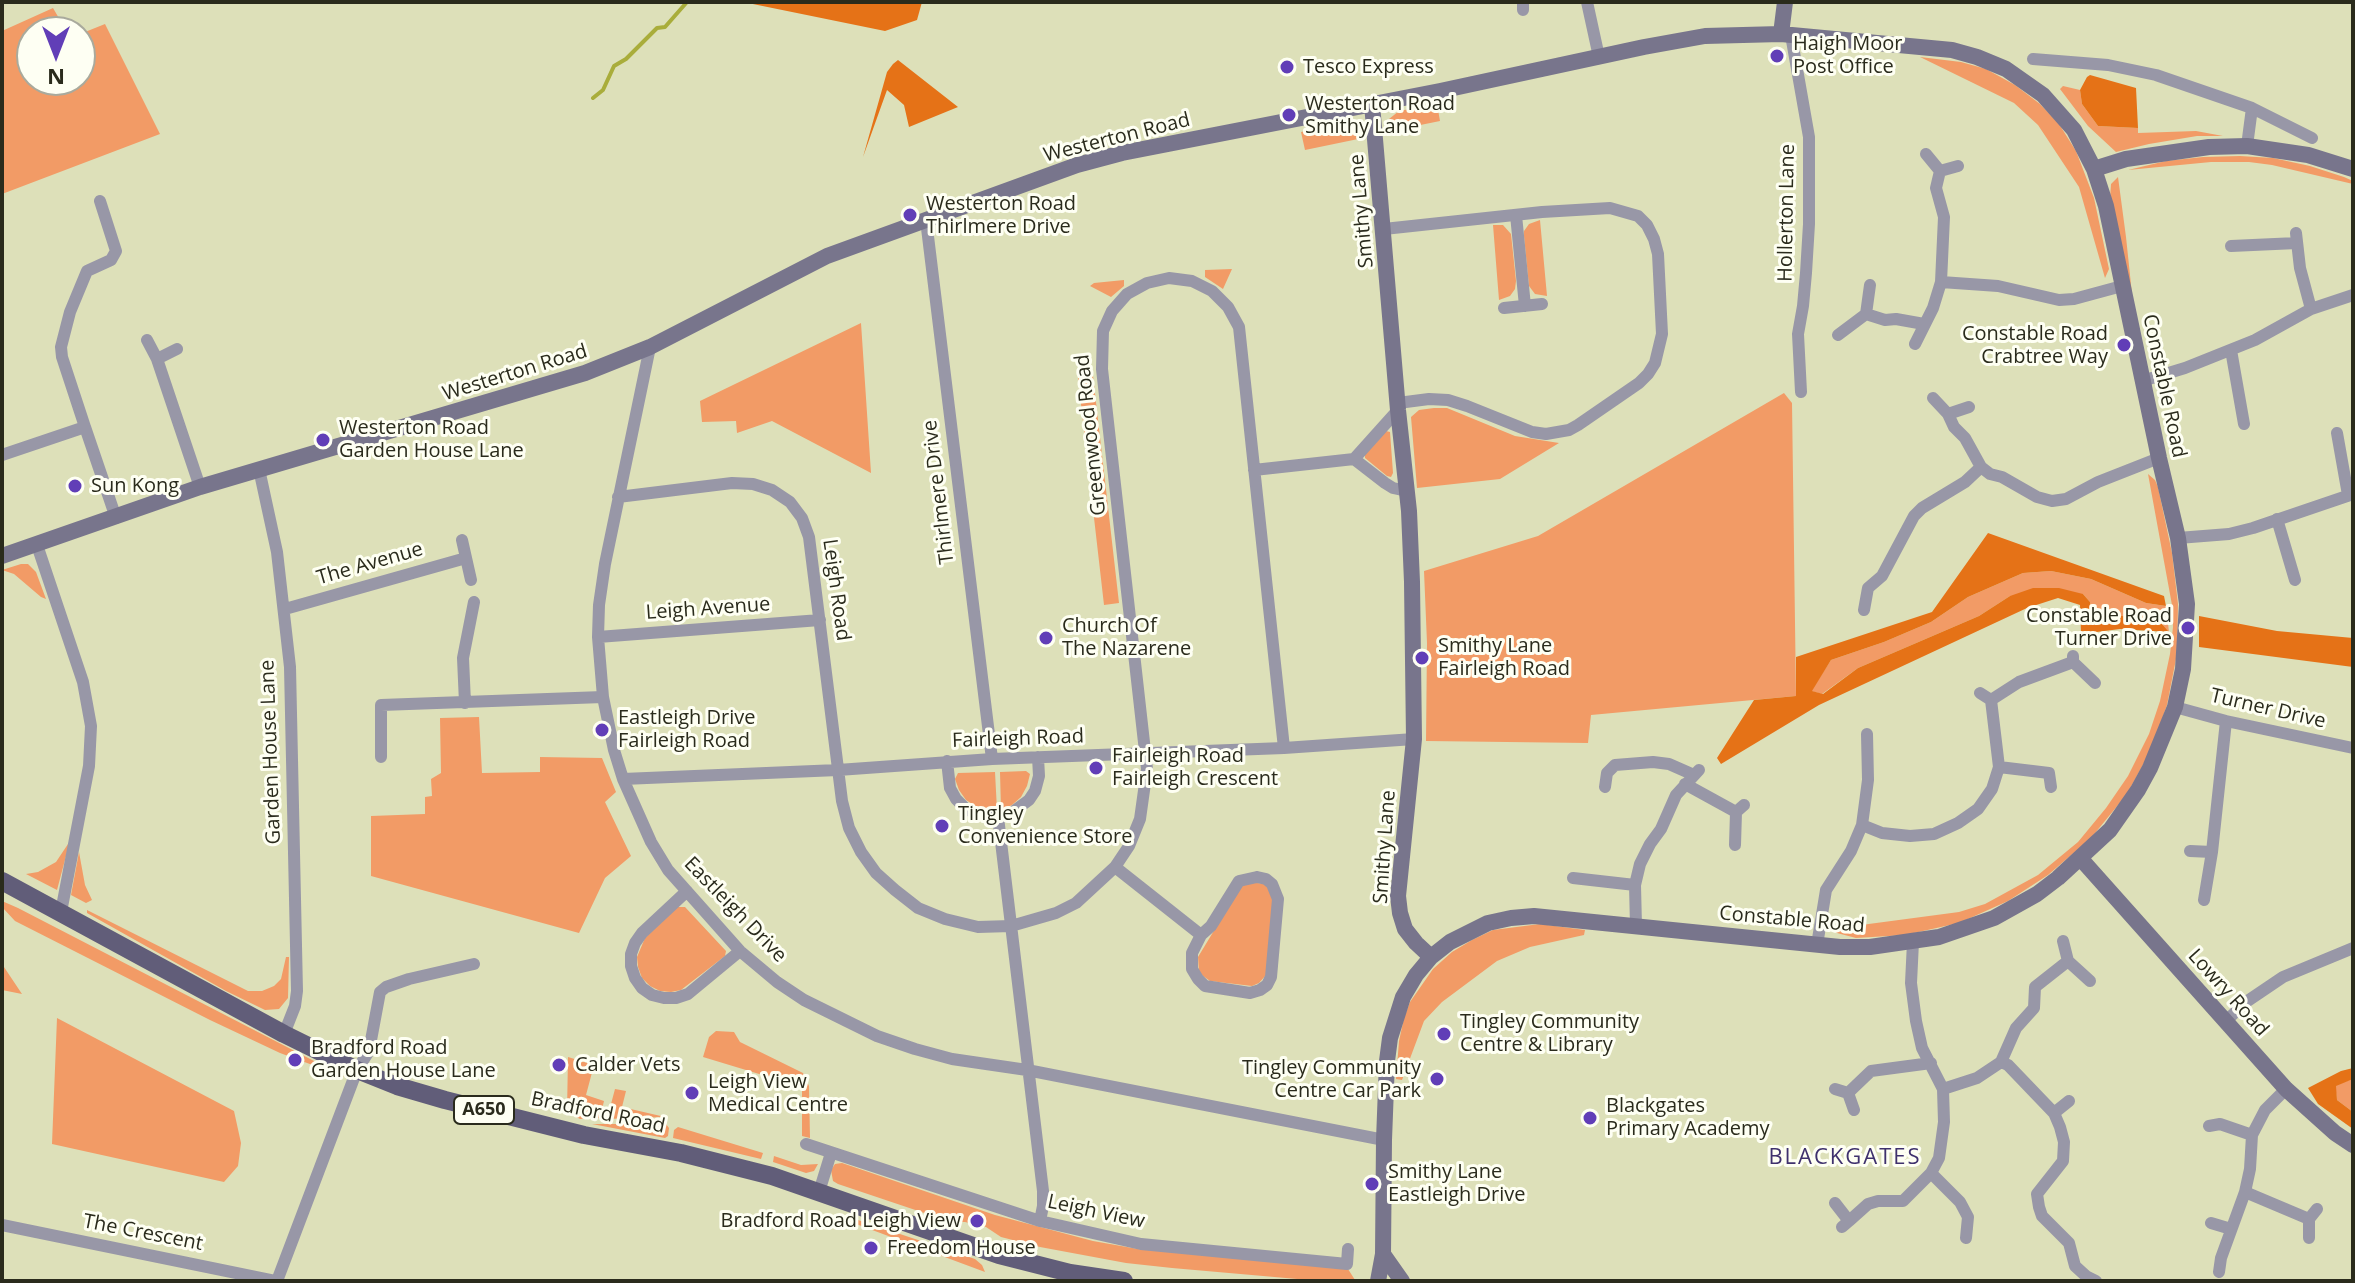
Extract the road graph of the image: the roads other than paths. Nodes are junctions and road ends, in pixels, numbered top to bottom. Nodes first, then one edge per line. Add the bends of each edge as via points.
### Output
1 (1587, 2) edge
2 (1785, 2) edge
3 (1786, 35) junction
4 (1599, 57) junction
5 (2033, 59) dead end
6 (1372, 104) junction
7 (2252, 108) junction
8 (2312, 138) dead end
9 (2247, 146) junction
10 (1926, 154) dead end
11 (1958, 166) dead end
12 (2094, 169) junction
13 (2353, 169) edge
14 (1940, 171) junction
15 (100, 201) dead end
16 (1516, 215) junction
17 (926, 220) junction
18 (1384, 229) junction
19 (2231, 246) dead end
20 (1941, 282) junction
21 (1870, 285) dead end
22 (2122, 286) junction
23 (2353, 295) edge
24 (1542, 304) dead end
25 (1525, 306) junction
26 (1504, 308) dead end
27 (2311, 309) junction
28 (1866, 314) junction
29 (1924, 324) junction
30 (1838, 335) dead end
31 (147, 340) dead end
32 (1915, 344) dead end
33 (650, 347) junction
34 (177, 349) dead end
35 (2231, 350) junction
36 (157, 359) junction
37 (2142, 381) junction
38 (1801, 392) dead end
39 (1933, 398) dead end
40 (1398, 406) junction
41 (1969, 407) dead end
42 (1948, 414) junction
43 (2244, 424) dead end
44 (85, 427) junction
45 (2337, 433) dead end
46 (2, 455) edge
47 (2159, 458) junction
48 (1354, 459) junction
49 (1981, 467) junction
50 (259, 469) junction
51 (1254, 470) junction
52 (200, 487) junction
53 (1407, 491) junction
54 (2350, 495) edge
55 (618, 497) junction
56 (116, 518) junction
57 (2277, 519) junction
58 (2178, 538) junction
59 (462, 540) dead end
60 (37, 545) junction
61 (2, 556) edge
62 (466, 558) junction
63 (471, 580) dead end
64 (2295, 580) dead end
65 (474, 602) dead end
66 (285, 609) junction
67 (1864, 610) dead end
68 (820, 620) junction
69 (598, 637) junction
70 (2095, 683) dead end
71 (603, 697) junction
72 (465, 703) junction
73 (2175, 707) junction
74 (2226, 721) junction
75 (1867, 734) dead end
76 (1414, 739) junction
77 (1284, 748) junction
78 (2353, 748) edge
79 (1147, 754) junction
80 (381, 757) dead end
81 (1038, 757) junction
82 (992, 759) junction
83 (947, 761) junction
84 (1999, 767) junction
85 (838, 770) junction
86 (1692, 776) junction
87 (623, 779) junction
88 (1605, 787) dead end
89 (2051, 787) dead end
90 (998, 817) junction
91 (1862, 825) junction
92 (1735, 845) dead end
93 (2190, 851) dead end
94 (2212, 852) junction
95 (2081, 859) junction
96 (1115, 867) junction
97 (1573, 878) dead end
98 (2, 881) edge
99 (1635, 885) junction
100 (687, 891) junction
101 (2204, 900) dead end
102 (61, 912) junction
103 (1011, 926) junction
104 (1636, 926) junction
105 (1201, 935) junction
106 (2063, 941) dead end
107 (1913, 942) junction
108 (1817, 945) junction
109 (740, 951) junction
110 (2352, 952) edge
111 (1431, 957) junction
112 (2068, 961) junction
113 (474, 964) dead end
114 (2090, 981) dead end
115 (2226, 1021) junction
116 (284, 1034) junction
117 (2001, 1062) junction
118 (1931, 1063) junction
119 (357, 1070) junction
120 (1027, 1070) junction
121 (1943, 1089) junction
122 (2286, 1089) junction
123 (2069, 1101) dead end
124 (1854, 1110) dead end
125 (2054, 1113) junction
126 (2209, 1126) dead end
127 (2252, 1135) junction
128 (1384, 1140) junction
129 (806, 1144) dead end
130 (2353, 1145) edge
131 (831, 1153) junction
132 (1931, 1173) junction
133 (819, 1192) junction
134 (2245, 1192) junction
135 (1835, 1203) dead end
136 (1040, 1221) junction
137 (2211, 1223) dead end
138 (2, 1225) edge
139 (2231, 1229) junction
140 (1966, 1238) dead end
141 (2309, 1238) dead end
142 (1348, 1249) dead end
143 (1383, 1254) junction
144 (2219, 1272) dead end
145 (1104, 1280) edge
146 (276, 1281) edge
147 (1124, 1281) edge
148 (1378, 1281) edge
149 (1402, 1281) edge
150 (2096, 1281) edge

1 - 4 street
2 - 3 street
3 - 4 street, Westerton Road via 1705,36
3 - 12 street, Westerton Road via 1952,50 2006,69 2043,95 2074,130
3 - 38 street, Hollerton Lane via 1809,137 1809,224 1798,334
4 - 6 street, Westerton Road
5 - 7 street via 2156,75
6 - 17 street, Westerton Road via 1077,165
6 - 18 street, Smithy Lane
7 - 8 street
7 - 9 street
9 - 12 street via 2126,159
9 - 13 street via 2308,155
10 - 14 street
11 - 14 street
12 - 22 street, Constable Road
14 - 20 street via 1936,188 1944,217
15 - 44 street via 116,251 111,260 87,271 61,347
16 - 18 street
16 - 25 street
16 - 40 street via 1610,208 1638,216 1647,225 1658,254 1662,334 1655,363 1639,383 1559,432 1532,432 1448,400
17 - 33 street, Westerton Road via 827,256
17 - 82 street, Thirlmere Drive
18 - 40 street, Smithy Lane
19 - 27 street via 2296,238
20 - 22 street via 1998,286 2059,300
20 - 29 street
21 - 28 street
22 - 37 street, Constable Road
23 - 27 street
24 - 25 street
25 - 26 street
27 - 35 street
28 - 29 street
28 - 30 street
29 - 32 street
31 - 36 street
33 - 50 street, Westerton Road via 585,373
33 - 55 street, Eastleigh Drive
34 - 36 street
35 - 37 street
35 - 43 street
36 - 52 street
37 - 47 street, Constable Road
39 - 42 street
40 - 48 street
40 - 53 street, Smithy Lane
41 - 42 street
42 - 49 street
44 - 46 street
44 - 56 street
45 - 54 street
47 - 49 street via 2052,501
47 - 58 street, Constable Road
48 - 51 street
48 - 53 street via 1393,488
49 - 67 street via 1914,516 1882,576 1865,582
50 - 52 street, Westerton Road
50 - 66 street, Garden House Lane
51 - 77 street, Greenwood Road
51 - 79 street, Greenwood Road via 1239,327 1228,307 1192,281 1169,278 1127,294 1103,331 1101,354
52 - 56 street, Westerton Road
53 - 76 street, Smithy Lane
54 - 57 street
55 - 68 street, Leigh Road via 732,483 772,490 802,518
55 - 69 street, Eastleigh Drive
56 - 60 street, Westerton Road
57 - 58 street via 2229,534
57 - 64 street
58 - 73 street, Constable Road via 2187,619
59 - 62 street
60 - 61 street, Westerton Road
60 - 102 street via 83,682 91,726 89,766
62 - 63 street
62 - 66 street, The Avenue
65 - 72 street via 463,658
66 - 116 street, Garden House Lane via 297,991
68 - 69 street, Leigh Avenue
68 - 85 street, Leigh Road
69 - 71 street, Eastleigh Drive
70 - 84 street via 2073,658 1985,696
71 - 72 street
71 - 87 street, Eastleigh Drive
72 - 80 street via 381,705
73 - 74 street, Turner Drive
73 - 95 street, Constable Road via 2138,790
74 - 78 street, Turner Drive
74 - 94 street
75 - 91 street
76 - 77 street, Fairleigh Road
76 - 111 street, Smithy Lane via 1398,896 1405,929
77 - 79 street, Fairleigh Road
79 - 81 street, Fairleigh Road
79 - 96 street, Greenwood Road via 1140,819
81 - 82 street, Fairleigh Road
81 - 90 street via 1035,791 1022,807
82 - 83 street, Fairleigh Road
83 - 85 street, Fairleigh Road
83 - 90 street via 956,799 974,813
84 - 89 street via 2049,773
84 - 91 street via 1978,809 1934,834 1882,833
85 - 87 street, Fairleigh Road
85 - 103 street, Leigh Road via 849,828 876,873 918,908 945,919 978,927
86 - 88 street via 1669,764 1615,765
86 - 92 street via 1740,809
86 - 99 street via 1650,844
87 - 100 street, Eastleigh Drive via 651,842
90 - 103 street
91 - 108 street via 1826,890
93 - 94 street
94 - 101 street
95 - 107 street, Constable Road via 2037,894 1994,918
95 - 115 street, Lowry Road
96 - 103 street, Greenwood Road via 1076,903
96 - 105 street
97 - 99 street
98 - 102 main road, Bradford Road / A650
99 - 104 street
100 - 109 street, Eastleigh Drive
100 - 109 street via 635,943 631,966 642,988 664,998 688,994
102 - 116 main road, Bradford Road / A650
103 - 120 street
104 - 108 street, Constable Road
104 - 111 street, Constable Road via 1511,918 1467,932
105 - 105 street via 1192,953 1192,969 1205,986 1250,993 1267,985 1278,899 1272,884 1257,877 1239,881
106 - 112 street
107 - 108 street, Constable Road
107 - 118 street via 1916,1021
109 - 120 street, Eastleigh Drive via 804,1000 877,1036 952,1059
110 - 115 street via 2283,977
111 - 128 street via 1395,1017 1387,1061
112 - 114 street
112 - 117 street via 2035,987 2034,1008 2016,1028
113 - 119 street, The Crescent via 409,979 380,992 369,1051
115 - 122 street, Lowry Road
116 - 119 main road, Bradford Road / A650
117 - 121 street via 1977,1078
117 - 125 street
118 - 121 street
118 - 124 street via 1871,1071 1841,1091
119 - 133 main road, Bradford Road / A650 via 445,1100 681,1153
119 - 146 street, The Crescent
120 - 128 street, Eastleigh Drive
120 - 136 street via 1043,1191
121 - 132 street via 1942,1141
122 - 127 street via 2265,1110
122 - 130 street, Lowry Road
123 - 125 street
125 - 150 street via 2064,1142 2063,1161 2037,1194 2039,1207 2069,1243 2075,1266
126 - 127 street via 2220,1124
127 - 134 street
128 - 143 street
129 - 131 street, Leigh View
131 - 133 street
131 - 136 street, Leigh View
132 - 135 street via 1903,1201 1868,1204 1846,1224
132 - 140 street via 1960,1202 1968,1217
133 - 145 main road, Bradford Road / A650 via 999,1255
134 - 139 street
134 - 141 street via 2313,1214
136 - 142 street, Leigh View via 1141,1244 1230,1254 1347,1264
137 - 139 street
138 - 146 street, The Crescent
139 - 144 street
143 - 148 street
143 - 149 street
145 - 147 main road, Bradford Road / A650

